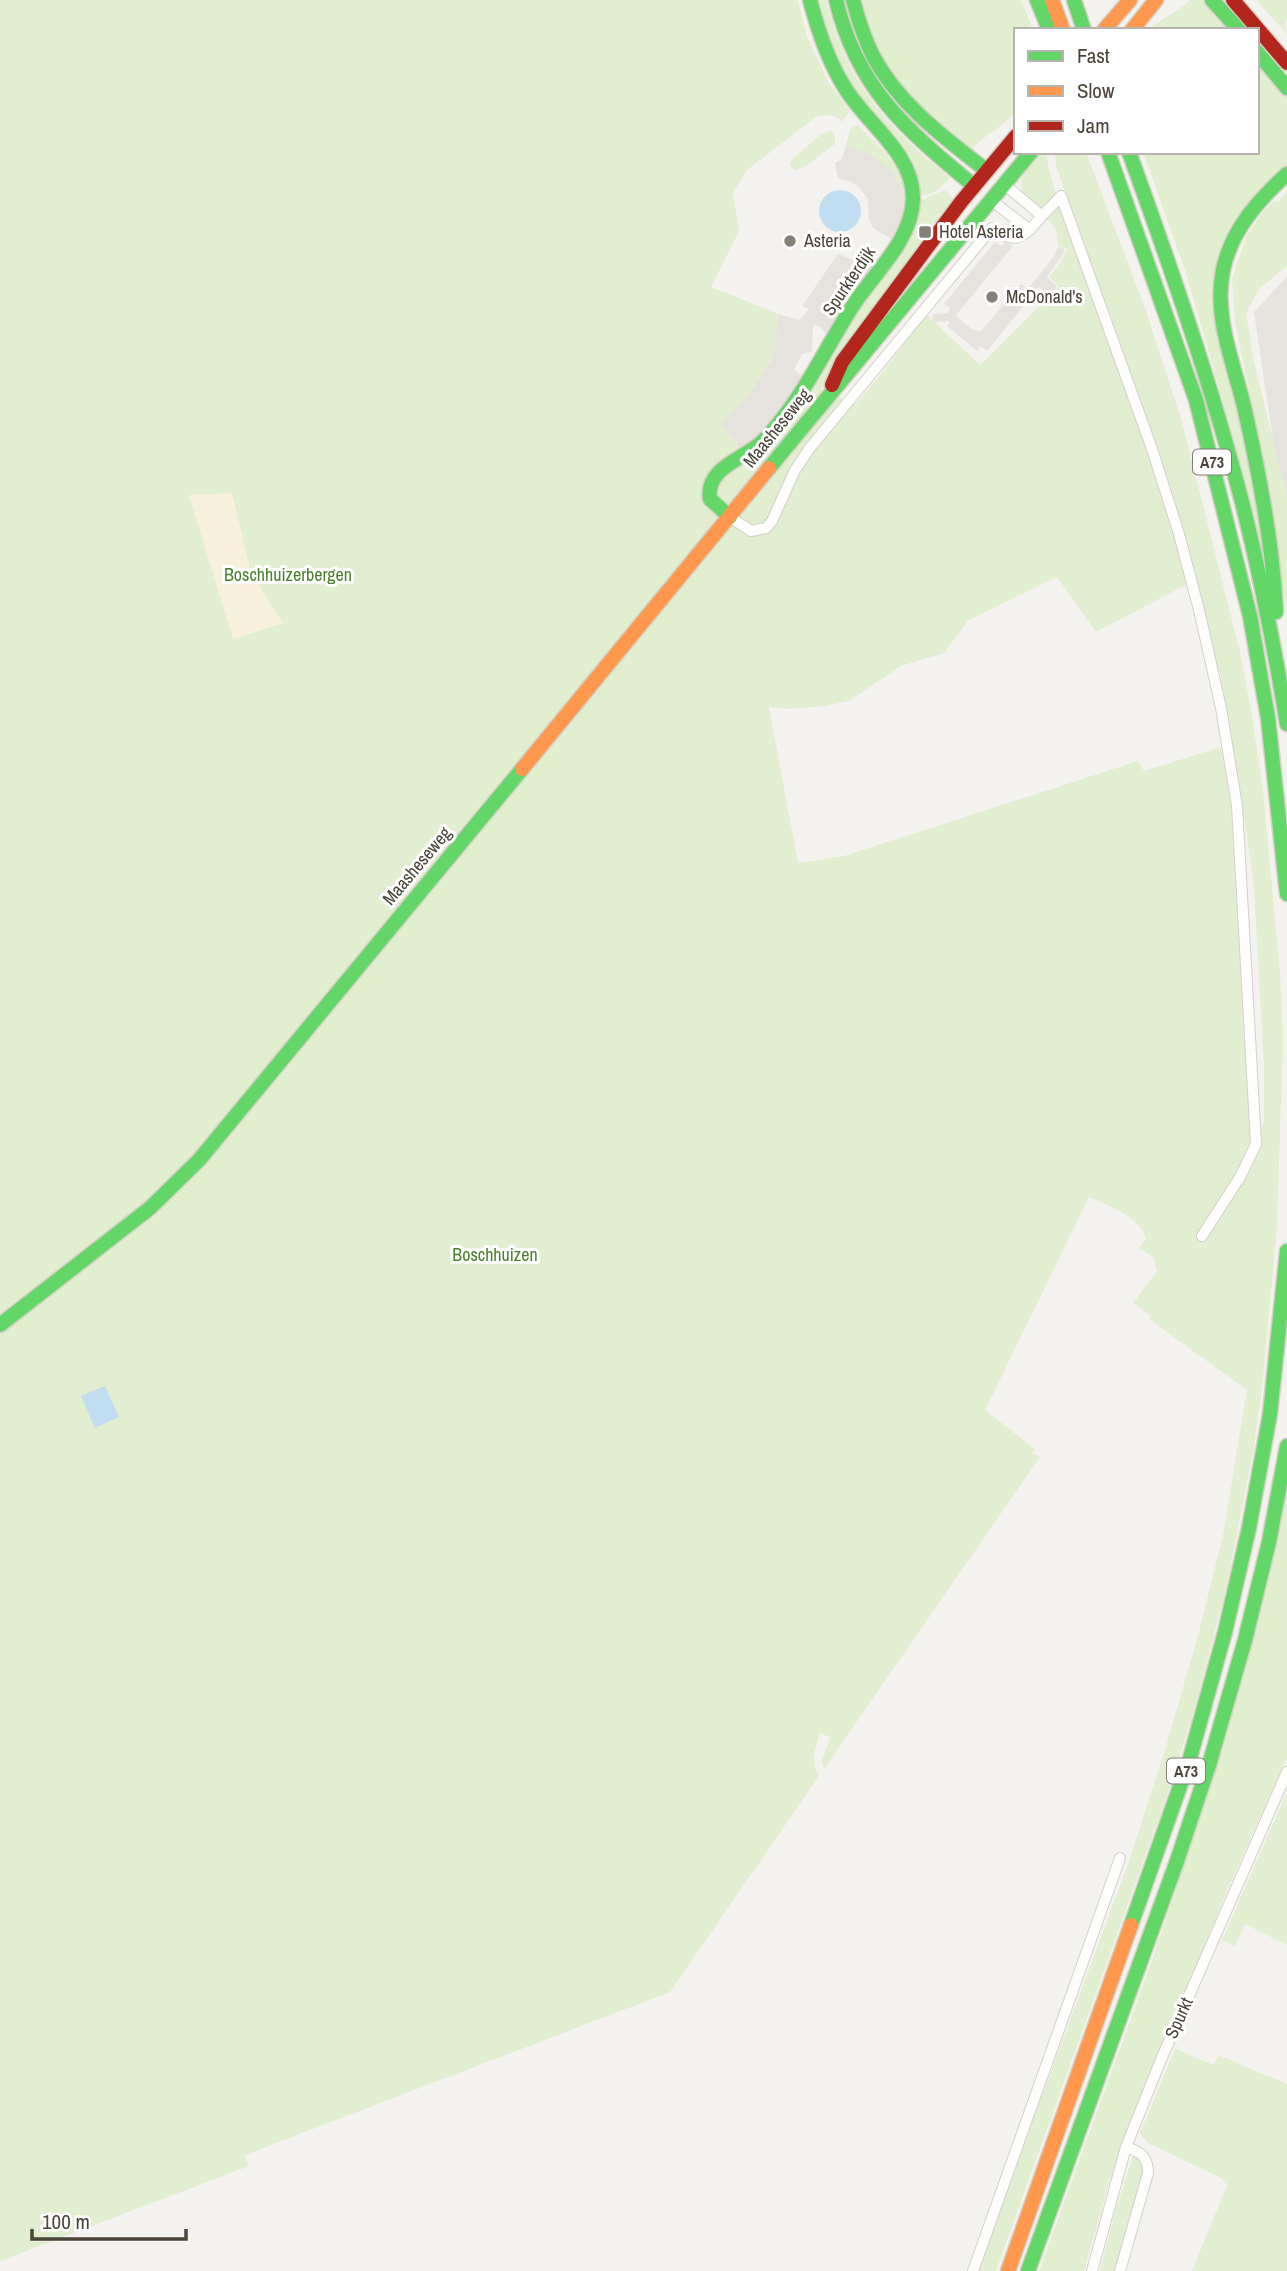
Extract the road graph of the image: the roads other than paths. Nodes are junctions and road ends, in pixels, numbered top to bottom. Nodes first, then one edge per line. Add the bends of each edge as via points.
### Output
1 (810, 0) edge
2 (836, 0) edge
3 (853, 0) edge
4 (1037, 0) edge
5 (1052, 0) edge
6 (1074, 0) edge
7 (1130, 0) edge
8 (1156, 0) edge
9 (1212, 0) edge
10 (1233, 0) edge
11 (1082, 24) edge
12 (1048, 28) edge
13 (1062, 28) edge
14 (1106, 28) edge
15 (1134, 28) edge
16 (1237, 28) edge
17 (1257, 28) edge
18 (1259, 30) edge
19 (1259, 54) edge
20 (1287, 63) edge
21 (1287, 88) edge
22 (1014, 138) edge
23 (1029, 154) edge
24 (1109, 154) edge
25 (1130, 154) edge
26 (987, 171) junction
27 (1287, 174) edge
28 (1004, 184) junction
29 (974, 186) junction
30 (991, 200) junction
31 (1042, 216) junction
32 (1030, 230) junction
33 (827, 396) junction
34 (730, 517) junction
35 (1277, 654) junction
36 (1287, 724) edge
37 (1287, 894) edge
38 (1202, 1236) dead end
39 (1287, 1251) edge
40 (0, 1325) edge
41 (1287, 1446) edge
42 (1287, 1772) edge
43 (1120, 1858) dead end
44 (1126, 2147) junction
45 (973, 2271) edge
46 (1008, 2271) edge
47 (1027, 2271) edge
48 (1092, 2271) edge
49 (1121, 2271) edge

1 - 34 main road, Spurkterdijk via 828,57 853,100 898,153 909,172 914,200 906,229 778,426 710,482 710,499
2 - 29 main road via 845,34 875,92 908,130
3 - 26 main road via 874,58 896,93
4 - 12 main road
5 - 13 main road
6 - 11 main road
7 - 14 main road
8 - 15 main road
9 - 16 main road
10 - 17 main road
18 - 20 main road
19 - 21 main road
22 - 26 main road, Maasheseweg
23 - 28 main road, Maasheseweg
24 - 37 main road, A73 via 1196,400 1244,590 1268,719
25 - 35 main road, A73 via 1176,279 1229,450
26 - 28 main road
26 - 29 main road, Maasheseweg
27 - 35 main road, A73 via 1258,201 1237,231 1221,290 1268,526 1275,575
28 - 30 main road, Maasheseweg
28 - 31 street
29 - 30 main road
29 - 33 main road, Maasheseweg via 842,362
30 - 32 street
30 - 33 main road, Maasheseweg
31 - 32 street
31 - 38 street via 1061,196 1153,449 1199,610 1237,806 1256,1144
32 - 34 street via 1016,238 1004,237 992,228 809,449 766,528 751,531
33 - 34 main road, Maasheseweg
34 - 40 main road, Maasheseweg via 200,1160 141,1216
35 - 36 main road, A73
39 - 46 main road, A73 via 1270,1414 1225,1632 1190,1758
41 - 47 main road, A73 via 1269,1542 1209,1765
42 - 44 street, Spurkt
43 - 45 street
44 - 48 street, Spurkt
44 - 49 street via 1144,2155 1148,2173

